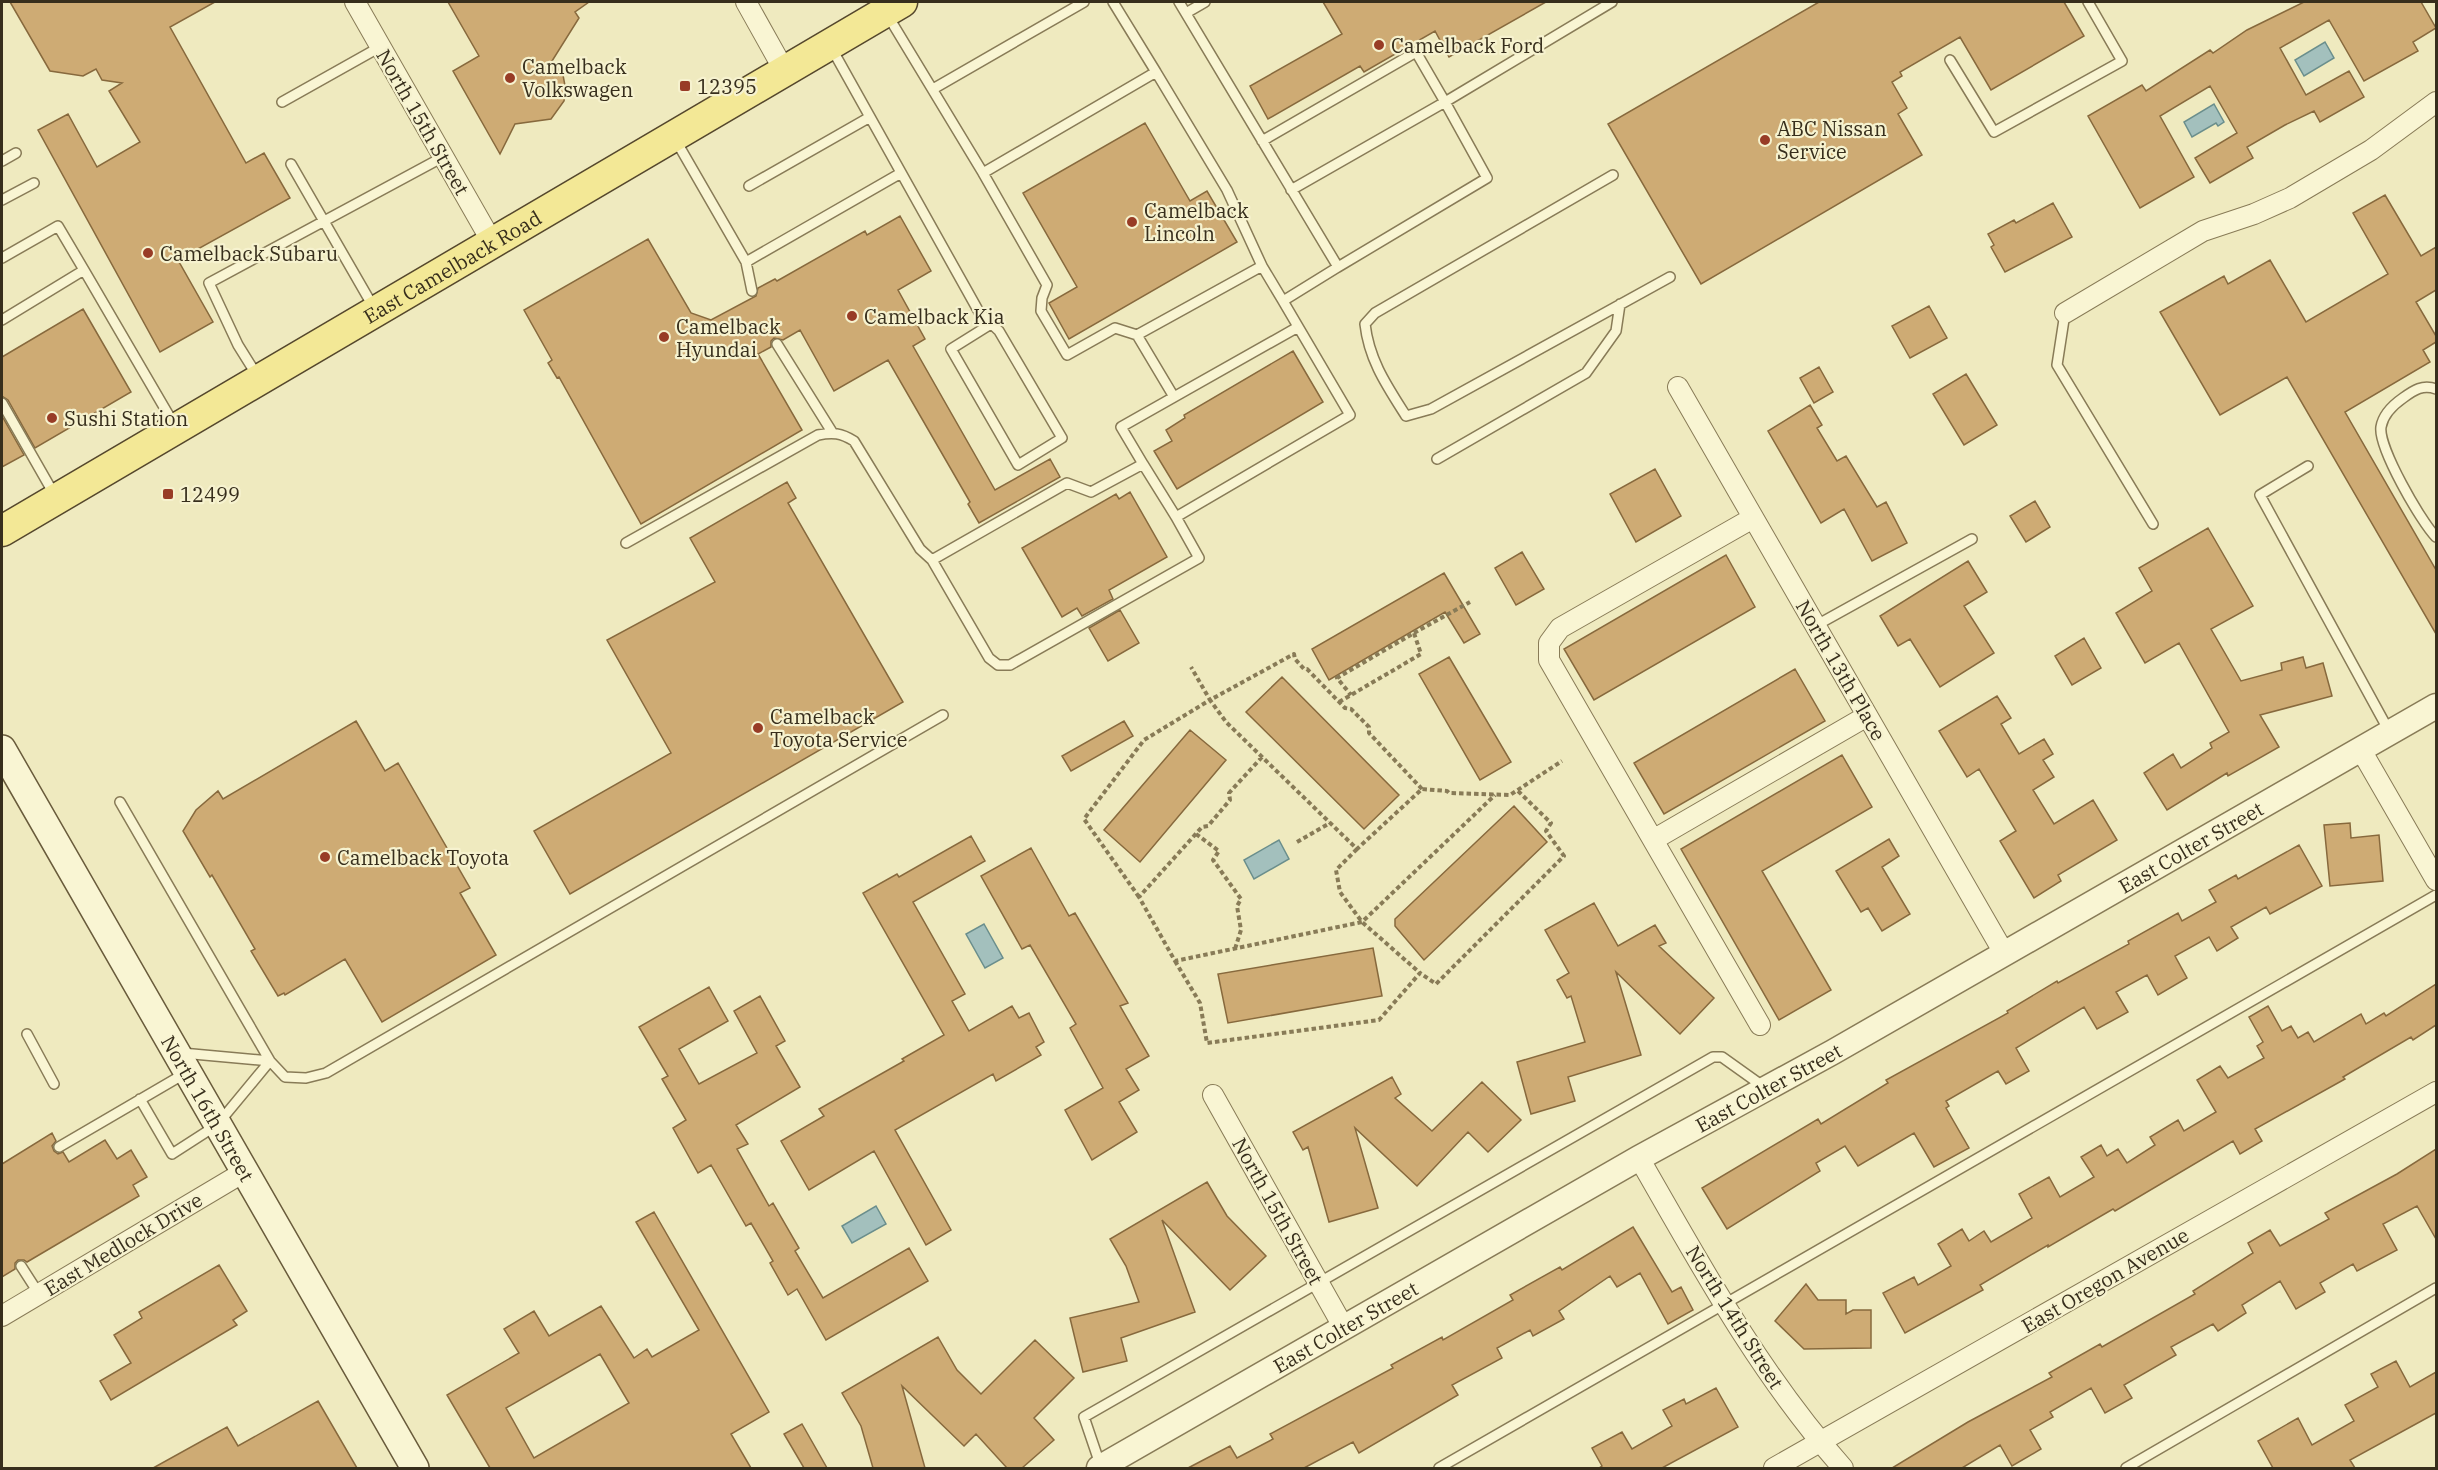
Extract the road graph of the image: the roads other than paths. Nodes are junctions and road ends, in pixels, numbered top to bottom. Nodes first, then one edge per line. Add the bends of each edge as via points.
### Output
1 (355, 2) edge
2 (746, 2) edge
3 (1084, 2) edge
4 (1113, 2) edge
5 (1179, 2) edge
6 (1205, 2) edge
7 (1612, 2) edge
8 (2088, 2) edge
9 (894, 6) edge
10 (1186, 13) junction
11 (829, 44) junction
12 (380, 47) junction
13 (1950, 60) dead end
14 (784, 70) junction
15 (1156, 72) junction
16 (933, 89) junction
17 (282, 102) dead end
18 (1445, 102) junction
19 (2436, 102) edge
20 (870, 117) junction
21 (673, 135) junction
22 (1263, 141) junction
23 (16, 153) dead end
24 (443, 157) junction
25 (2, 161) edge
26 (291, 164) dead end
27 (901, 173) junction
28 (983, 173) junction
29 (1613, 175) dead end
30 (34, 183) dead end
31 (749, 186) dead end
32 (1292, 190) junction
33 (2, 200) edge
34 (325, 220) junction
35 (492, 242) junction
36 (2, 258) edge
37 (746, 262) junction
38 (1262, 266) junction
39 (1338, 267) junction
40 (84, 270) junction
41 (1670, 277) dead end
42 (753, 291) dead end
43 (1283, 301) junction
44 (1620, 304) junction
45 (376, 310) junction
46 (2065, 313) joint
47 (2, 320) edge
48 (991, 324) junction
49 (1298, 327) junction
50 (1137, 335) junction
51 (777, 344) dead end
52 (259, 378) junction
53 (1678, 387) dead end
54 (2436, 389) edge
55 (1174, 397) junction
56 (2, 403) edge
57 (176, 428) junction
58 (832, 432) junction
59 (1437, 459) dead end
60 (1143, 464) junction
61 (2308, 466) dead end
62 (57, 499) junction
63 (1176, 517) junction
64 (1753, 518) junction
65 (2153, 524) dead end
66 (2, 531) edge
67 (2436, 537) edge
68 (1972, 539) dead end
69 (626, 543) dead end
70 (932, 560) junction
71 (1815, 626) junction
72 (2436, 706) edge
73 (943, 716) dead end
74 (1867, 716) junction
75 (2391, 733) junction
76 (2, 749) edge
77 (2361, 750) junction
78 (120, 802) dead end
79 (1653, 840) junction
80 (2436, 880) edge
81 (2436, 895) edge
82 (2004, 953) junction
83 (1760, 1025) dead end
84 (27, 1034) dead end
85 (270, 1061) junction
86 (181, 1062) junction
87 (54, 1083) dead end
88 (1766, 1089) junction
89 (2436, 1092) edge
90 (1213, 1095) dead end
91 (140, 1099) junction
92 (217, 1125) junction
93 (60, 1146) dead end
94 (1639, 1158) junction
95 (244, 1172) junction
96 (21, 1266) dead end
97 (1318, 1283) junction
98 (2436, 1288) edge
99 (39, 1294) junction
100 (1724, 1304) junction
101 (2, 1316) edge
102 (1344, 1328) junction
103 (1819, 1442) junction
104 (415, 1468) edge
105 (1101, 1468) edge
106 (1439, 1468) edge
107 (1774, 1468) edge
108 (1843, 1468) edge
109 (2126, 1468) edge

1 - 12 street, North 15th Street
2 - 14 street
3 - 16 lane
4 - 15 lane
5 - 10 lane
6 - 10 lane
7 - 18 lane
8 - 13 lane via 2122,61 1994,132
9 - 11 main road, East Camelback Road
9 - 16 lane
10 - 22 lane
11 - 14 main road, East Camelback Road
11 - 20 lane
12 - 17 lane
12 - 24 street, North 15th Street
14 - 21 main road, East Camelback Road
15 - 28 lane
15 - 38 lane via 1227,190
16 - 28 lane
18 - 22 lane via 1416,52
18 - 32 lane
18 - 39 lane via 1487,178
19 - 46 street via 2372,150 2290,198 2203,231
20 - 27 lane
20 - 31 lane
21 - 35 main road, East Camelback Road
21 - 37 lane
22 - 32 lane
23 - 25 lane
24 - 34 lane
24 - 35 street, North 15th Street
26 - 34 lane
27 - 37 lane
27 - 48 lane via 979,312
28 - 50 lane via 1047,285 1041,311 1067,355 1115,328
29 - 44 lane via 1375,314 1365,324 1367,342 1376,368 1406,416 1431,409
30 - 33 lane
32 - 39 lane
34 - 45 lane
34 - 52 lane via 208,283
35 - 45 main road, East Camelback Road
36 - 40 lane via 58,226
37 - 42 lane
38 - 43 lane
38 - 50 lane
39 - 43 lane
40 - 47 lane
40 - 57 lane
41 - 44 lane
43 - 49 lane
44 - 59 lane via 1616,331 1586,373
45 - 52 main road, East Camelback Road
46 - 65 lane via 2057,365
48 - 48 lane via 999,331 1062,438 1018,465 951,349
49 - 55 lane
49 - 63 lane via 1350,415
50 - 55 lane
51 - 58 lane
52 - 57 main road, East Camelback Road
53 - 64 street, North 13th Place
54 - 67 lane via 2424,387 2412,392 2387,412 2381,426 2382,442 2412,503
55 - 60 lane via 1121,427
56 - 62 lane
57 - 62 main road, East Camelback Road
58 - 69 lane via 818,435
58 - 70 lane via 854,441 920,549
60 - 63 lane
60 - 70 lane via 1092,492 1067,483
61 - 75 lane via 2260,495
62 - 66 main road, East Camelback Road
63 - 70 lane via 1199,558 1010,665 998,665 989,658
64 - 71 street, North 13th Place
64 - 79 street via 1560,628 1549,643 1549,660
68 - 71 lane
71 - 74 street, North 13th Place
72 - 75 street, East Colter Street
73 - 85 lane via 326,1073 306,1078 285,1077
74 - 79 street
74 - 82 street, North 13th Place
75 - 77 street, East Colter Street
76 - 86 main road, North 16th Street
77 - 80 street
77 - 82 street, East Colter Street
78 - 85 lane
79 - 83 street
81 - 100 lane
82 - 88 street, East Colter Street
84 - 87 lane
85 - 86 lane
85 - 92 lane
86 - 91 lane
86 - 92 main road, North 16th Street
88 - 94 street, East Colter Street
88 - 97 lane via 1722,1058 1713,1058
89 - 103 street, East Oregon Avenue
90 - 97 street, North 15th Street
91 - 92 lane via 172,1154
91 - 93 lane
92 - 95 main road, North 16th Street
94 - 100 street, North 14th Street
94 - 102 street, East Colter Street
95 - 99 street, East Medlock Drive
95 - 104 main road, North 16th Street
96 - 99 lane
97 - 102 street, North 15th Street
97 - 105 lane via 1084,1417
98 - 109 lane
99 - 101 street, East Medlock Drive
100 - 103 street, North 14th Street via 1765,1370
100 - 106 lane
102 - 105 street, East Colter Street
103 - 107 street, East Oregon Avenue
103 - 108 street, North 14th Street

